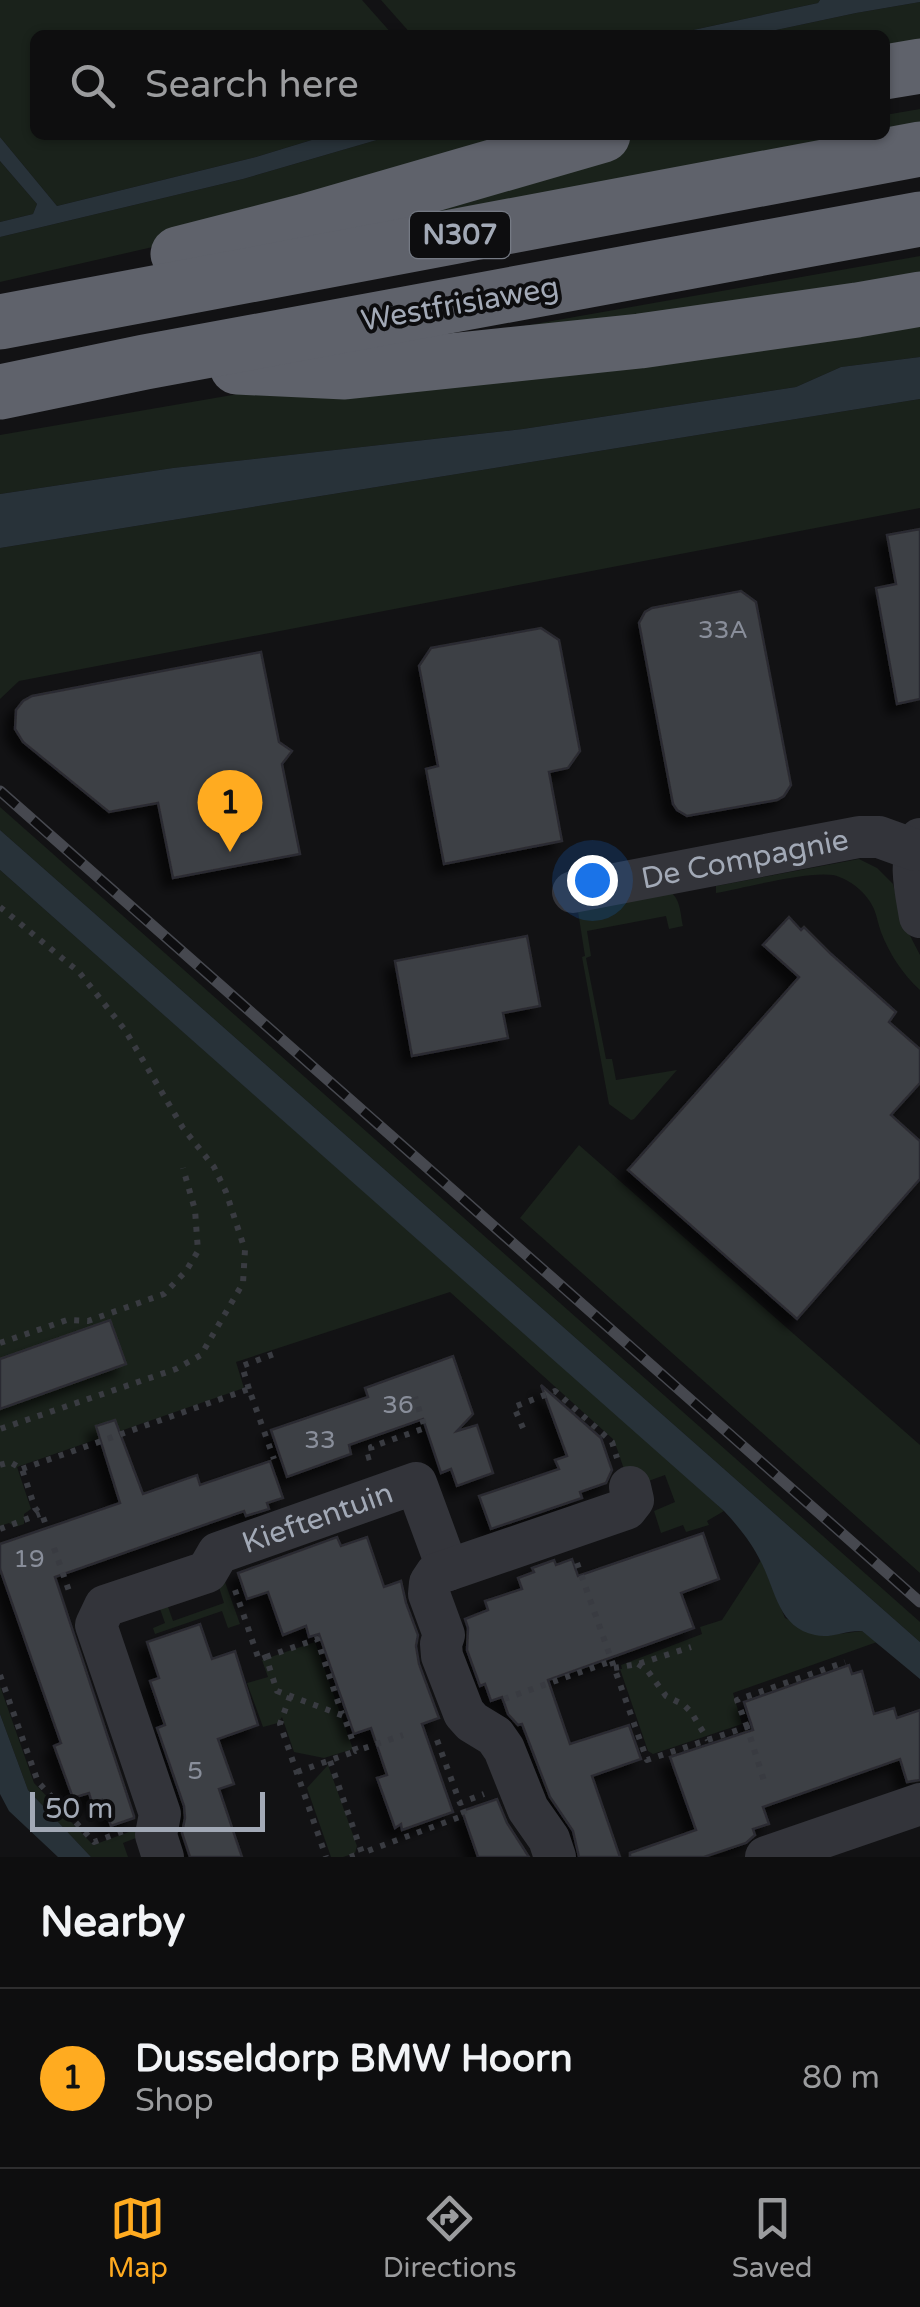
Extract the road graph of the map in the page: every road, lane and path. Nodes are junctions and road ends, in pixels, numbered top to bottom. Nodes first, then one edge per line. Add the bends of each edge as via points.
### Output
1 (920, 66) edge
2 (890, 71) edge
3 (586, 140) edge
4 (920, 149) edge
5 (920, 219) edge
6 (920, 299) edge
7 (0, 318) edge
8 (144, 362) junction
9 (0, 392) edge
10 (917, 844) edge
11 (573, 892) dead end
12 (0, 907) edge
13 (920, 917) edge
14 (183, 1168) dead end
15 (0, 1343) edge
16 (274, 1354) dead end
17 (249, 1389) junction
18 (414, 1397) dead end
19 (522, 1428) dead end
20 (0, 1429) edge
21 (274, 1459) dead end
22 (356, 1462) dead end
23 (0, 1466) edge
24 (22, 1469) junction
25 (630, 1487) joint
26 (40, 1514) junction
27 (46, 1528) dead end
28 (0, 1529) edge
29 (565, 1530) junction
30 (222, 1551) junction
31 (448, 1570) junction
32 (690, 1648) dead end
33 (266, 1657) junction
34 (846, 1662) dead end
35 (613, 1664) junction
36 (638, 1664) junction
37 (0, 1675) edge
38 (290, 1696) junction
39 (464, 1713) junction
40 (342, 1715) junction
41 (747, 1727) junction
42 (403, 1735) dead end
43 (708, 1740) junction
44 (356, 1751) junction
45 (330, 1761) junction
46 (297, 1772) junction
47 (517, 1782) junction
48 (765, 1784) dead end
49 (460, 1803) junction
50 (920, 1804) edge
51 (161, 1838) edge
52 (380, 1846) junction
53 (362, 1852) junction
54 (326, 1857) edge
55 (350, 1857) edge
56 (384, 1857) edge
57 (555, 1857) edge
58 (766, 1857) edge

1 - 2 highway
3 - 7 highway, N307 via 148,262
4 - 7 highway, N307
5 - 8 highway, Westfrisiaweg / N307
6 - 8 highway, N307 via 640,341 345,372
8 - 9 highway, Westfrisiaweg / N307
10 - 11 street, De Compagnie via 859,836
10 - 13 street, De Compagnie
12 - 20 path via 78,972 124,1030 214,1167 245,1250 243,1283 202,1355
14 - 15 path via 198,1251 164,1294
16 - 17 path via 242,1366
17 - 21 path
17 - 24 path
18 - 22 path via 426,1428 371,1447 373,1456
19 - 25 path via 514,1407 555,1391 612,1442
23 - 24 path via 10,1462
24 - 26 path
25 - 29 street via 633,1500 626,1510
26 - 27 path
26 - 28 path
29 - 31 street
29 - 35 path
30 - 31 street, Kieftentuin via 416,1483
30 - 33 path via 259,1660
30 - 51 street, Kieftentuin via 207,1572 106,1606 96,1624 160,1814
31 - 39 street via 436,1574 429,1594 444,1635 442,1656
32 - 36 path
33 - 38 path via 277,1690
33 - 40 path via 317,1639
34 - 41 path via 737,1700
35 - 36 path
35 - 39 path
35 - 43 path via 647,1760
36 - 43 path via 691,1712
37 - 51 path via 38,1782 94,1842
38 - 40 path
38 - 46 path via 280,1724
39 - 47 street via 496,1736
39 - 49 path via 432,1724
40 - 44 path
41 - 43 path
41 - 48 path
42 - 44 path
44 - 45 path
45 - 46 path
45 - 53 path
46 - 54 path
47 - 49 path
47 - 57 street
49 - 52 path via 464,1815
50 - 58 street
52 - 53 path
52 - 56 path
53 - 55 path

